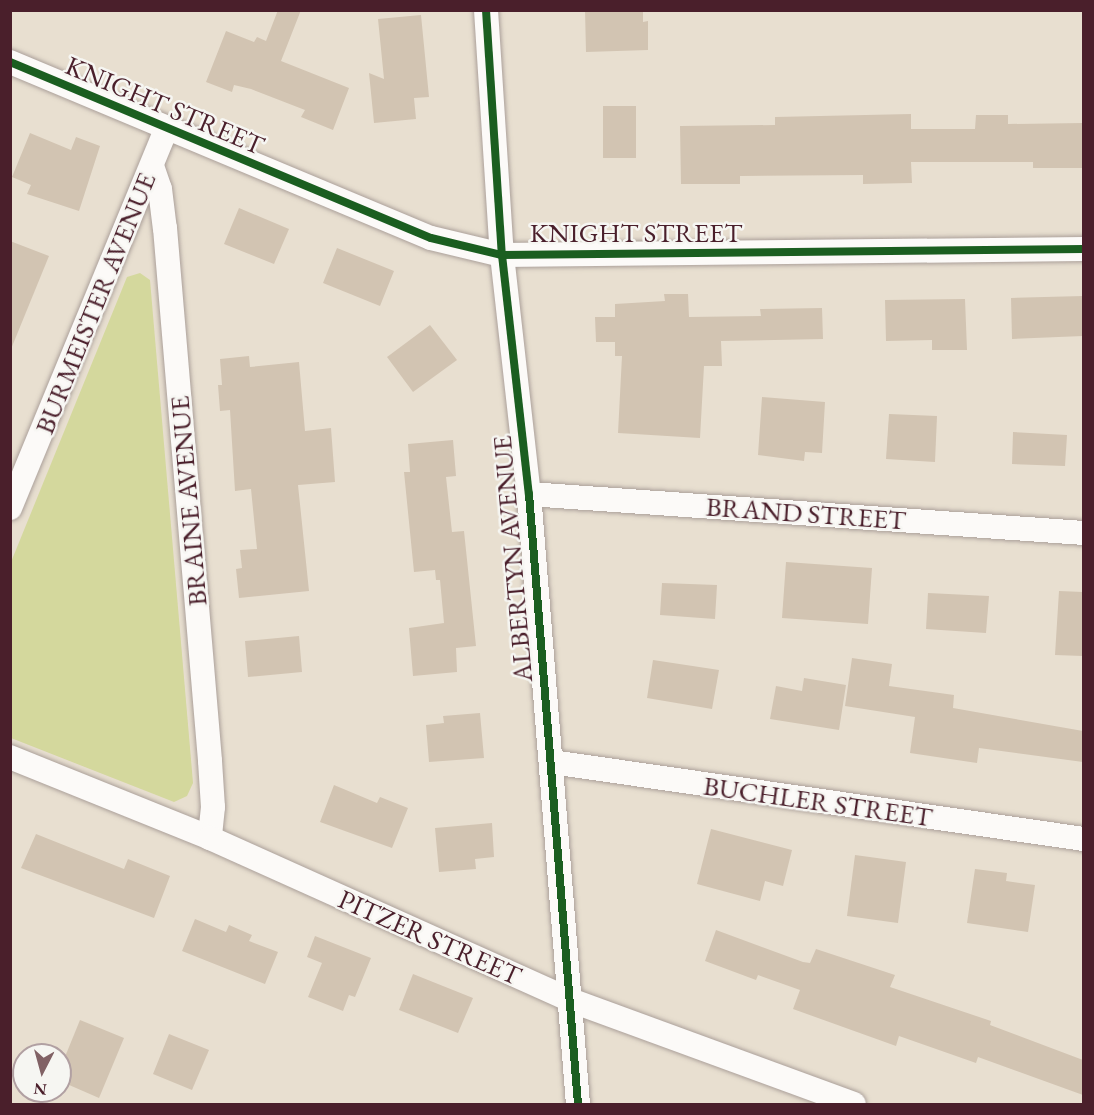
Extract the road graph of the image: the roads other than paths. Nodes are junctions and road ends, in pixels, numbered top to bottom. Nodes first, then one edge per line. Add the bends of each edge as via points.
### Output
1 (486, 10) edge
2 (10, 62) edge
3 (166, 130) junction
4 (152, 166) junction
5 (1083, 249) edge
6 (502, 255) junction
7 (529, 494) junction
8 (10, 508) edge
9 (1083, 533) edge
10 (10, 757) edge
11 (552, 762) junction
12 (210, 838) junction
13 (1083, 839) edge
14 (570, 1000) junction
15 (578, 1104) edge
16 (854, 1104) edge

1 - 6 street, ALBERTYN AVENUE
2 - 3 street, KNIGHT STREET
3 - 4 street, BURMEISTER AVENUE
3 - 6 street, KNIGHT STREET via 431,238
4 - 8 street, BURMEISTER AVENUE
4 - 12 street, BRAINE AVENUE via 160,189 167,252 211,784
5 - 6 street, KNIGHT STREET
6 - 7 street, ALBERTYN AVENUE
7 - 9 street, BRAND STREET
7 - 11 street, ALBERTYN AVENUE
10 - 12 street, PITZER STREET
11 - 13 street, BUCHLER STREET
11 - 14 street, ALBERTYN AVENUE
12 - 14 street, PITZER STREET
14 - 15 street, ALBERTYN AVENUE
14 - 16 street, PITZER STREET

